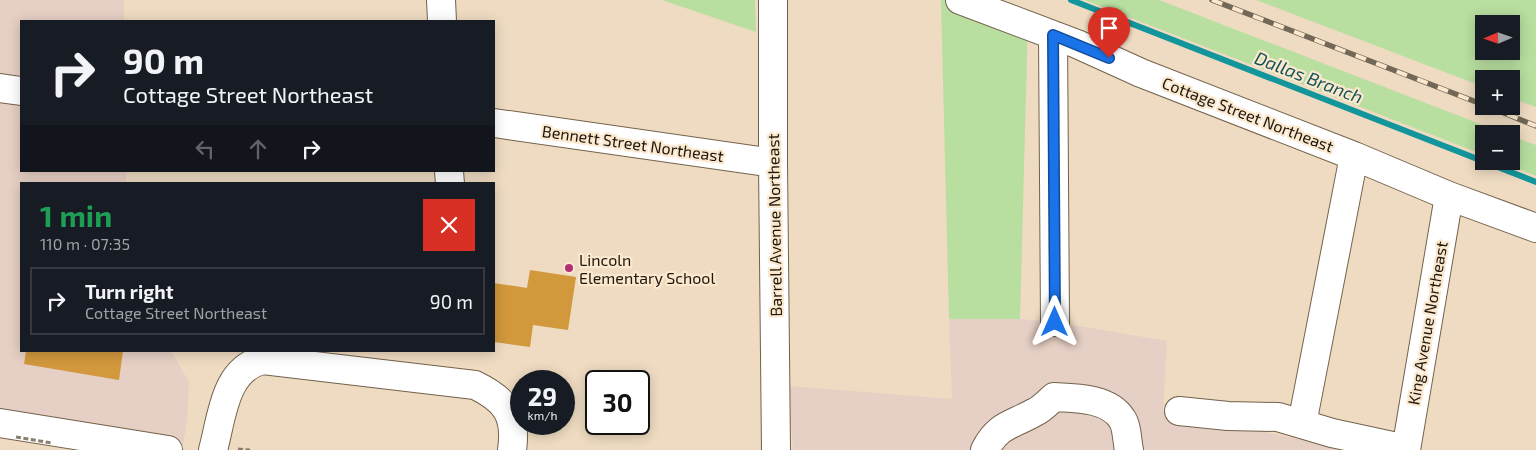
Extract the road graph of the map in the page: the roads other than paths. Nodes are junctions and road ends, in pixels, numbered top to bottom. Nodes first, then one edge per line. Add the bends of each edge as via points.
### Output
1 (441, 0) edge
2 (773, 0) edge
3 (960, 0) edge
4 (442, 20) edge
5 (1053, 35) junction
6 (0, 88) edge
7 (20, 91) edge
8 (495, 123) edge
9 (1354, 156) junction
10 (772, 163) junction
11 (1449, 196) junction
12 (1536, 228) edge
13 (1055, 322) dead end
14 (1179, 411) dead end
15 (1302, 424) junction
16 (27, 436) edge
17 (168, 450) edge
18 (213, 450) edge
19 (512, 450) edge
20 (776, 450) edge
21 (985, 450) edge
22 (1129, 450) edge
23 (1406, 450) edge

1 - 4 street
2 - 10 street, Barrell Avenue Northeast
3 - 5 street, Cottage Street Northeast
5 - 9 street, Cottage Street Northeast
5 - 13 street
6 - 7 street
8 - 10 street, Bennett Street Northeast
9 - 11 street, Cottage Street Northeast
9 - 15 street
10 - 20 street, Barrell Avenue Northeast
11 - 12 street, Cottage Street Northeast
11 - 23 street, King Avenue Northeast
14 - 15 street via 1278,417
15 - 23 street
16 - 17 street
18 - 19 street via 233,382 248,365 263,360 475,385 501,400 507,409 514,431
21 - 22 street via 1008,424 1035,412 1054,397 1104,404 1123,420

